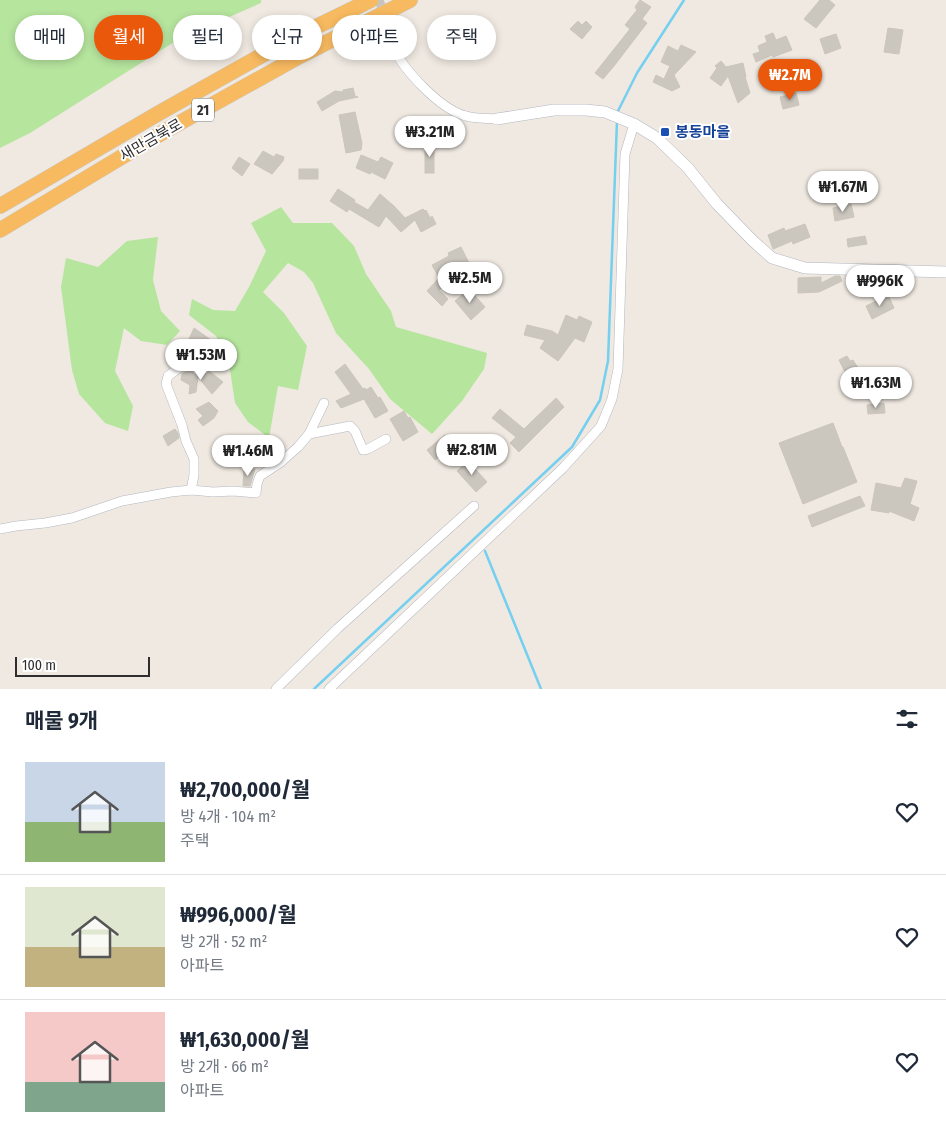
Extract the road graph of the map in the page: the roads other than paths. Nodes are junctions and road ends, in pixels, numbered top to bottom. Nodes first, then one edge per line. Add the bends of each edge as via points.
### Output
1 (371, 0) edge
2 (410, 0) edge
3 (400, 60) edge
4 (497, 119) joint
5 (634, 124) junction
6 (0, 206) edge
7 (0, 230) edge
8 (946, 272) edge
9 (198, 370) dead end
10 (324, 403) dead end
11 (310, 434) junction
12 (386, 439) dead end
13 (190, 490) junction
14 (474, 506) dead end
15 (0, 529) edge
16 (276, 689) edge
17 (329, 689) edge

1 - 6 highway, 새만금북로 / 21 via 283,44
2 - 7 highway, 새만금북로 / 21 via 300,56 173,127
3 - 4 street via 444,106 465,116
4 - 5 street via 554,110 586,110 605,112
5 - 8 street via 657,138 688,168 717,204 772,258 805,268
5 - 17 street via 625,154 618,369 612,399 601,426 564,468
9 - 13 street via 192,363 183,365 168,376 166,384 194,459
10 - 11 street
11 - 12 street via 350,426 363,450
11 - 13 street via 281,462 260,476 256,493
13 - 15 street via 122,501 72,518
14 - 16 street via 337,629

